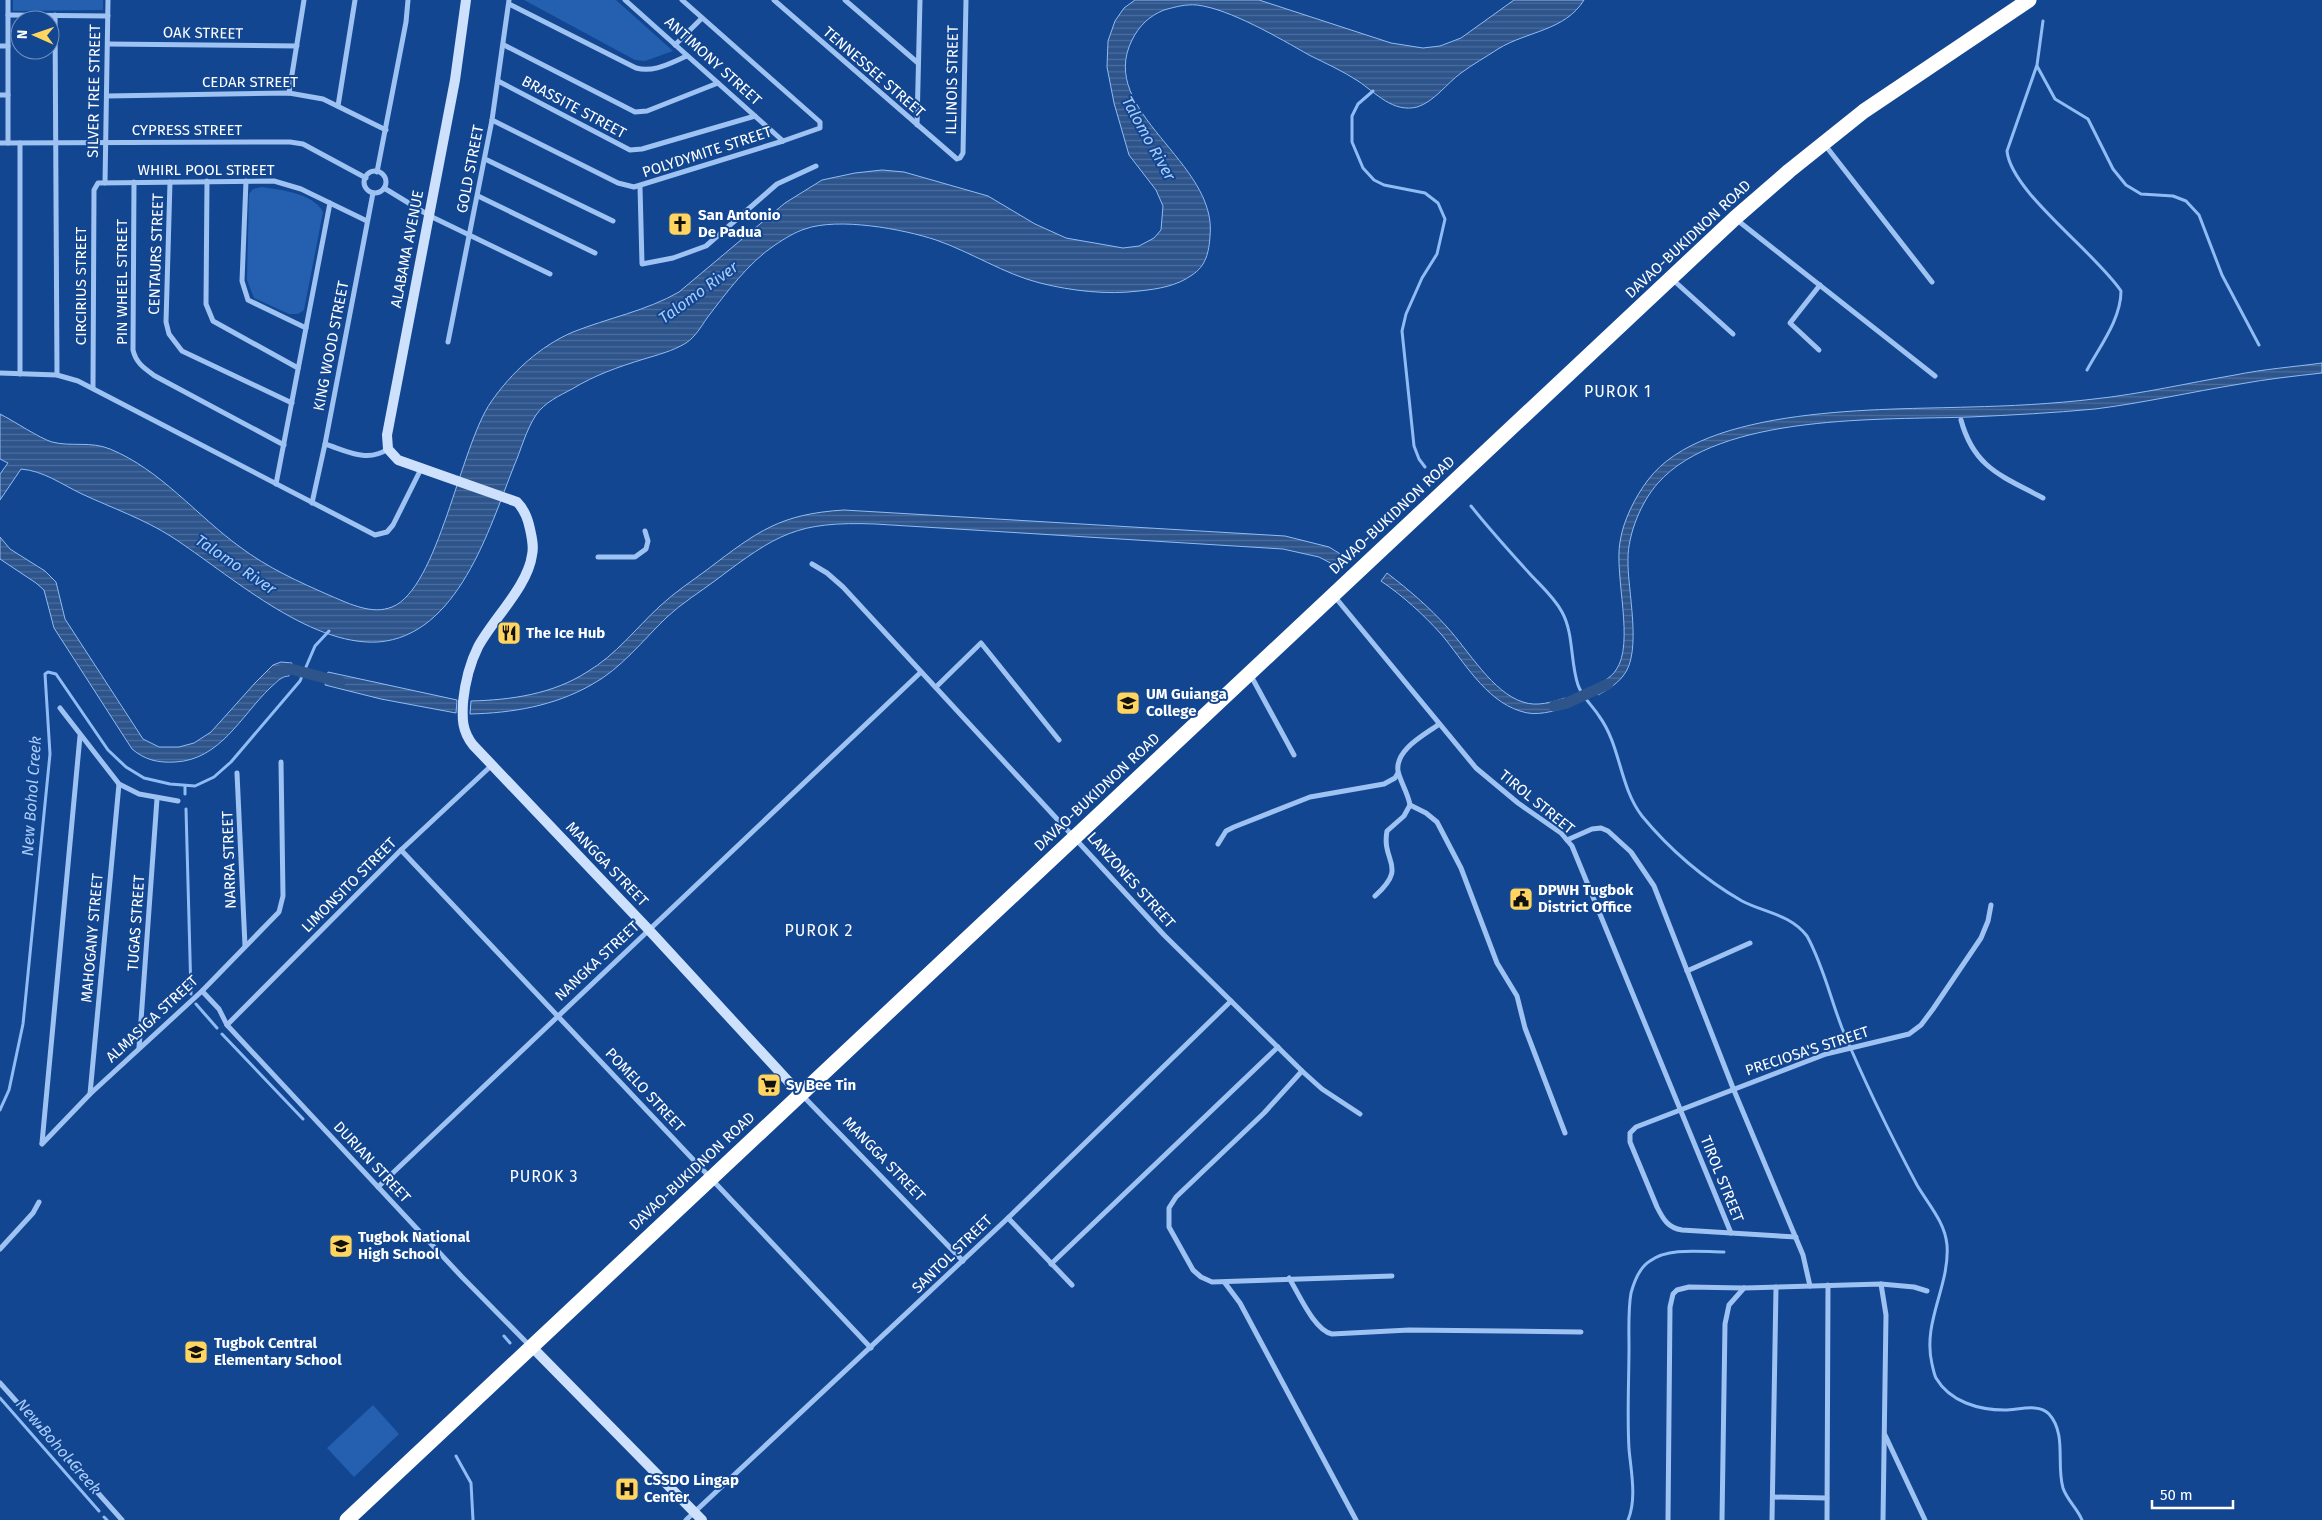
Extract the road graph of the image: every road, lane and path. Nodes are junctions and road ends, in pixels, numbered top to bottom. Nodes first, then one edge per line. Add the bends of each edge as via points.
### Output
1 (8, 0) edge
2 (108, 0) edge
3 (304, 0) edge
4 (355, 0) edge
5 (408, 0) edge
6 (466, 0) edge
7 (625, 0) edge
8 (682, 0) edge
9 (774, 0) edge
10 (845, 0) edge
11 (966, 0) edge
12 (2029, 0) edge
13 (919, 1) edge
14 (509, 2) edge
15 (8, 15) joint
16 (60, 15) edge
17 (108, 16) junction
18 (702, 18) junction
19 (108, 44) junction
20 (504, 45) junction
21 (675, 45) junction
22 (0, 46) edge
23 (8, 46) junction
24 (297, 46) junction
25 (687, 56) junction
26 (55, 60) edge
27 (918, 63) junction
28 (498, 81) junction
29 (718, 83) junction
30 (289, 93) junction
31 (0, 95) edge
32 (8, 95) junction
33 (107, 96) junction
34 (338, 106) junction
35 (755, 116) junction
36 (492, 120) junction
37 (917, 125) junction
38 (386, 130) junction
39 (783, 141) junction
40 (0, 143) edge
41 (8, 143) junction
42 (20, 143) junction
43 (56, 143) junction
44 (106, 143) junction
45 (1824, 143) junction
46 (960, 158) joint
47 (485, 159) junction
48 (816, 166) dead end
49 (378, 172) junction
50 (366, 178) junction
51 (246, 181) junction
52 (134, 182) junction
53 (170, 182) junction
54 (207, 182) junction
55 (105, 183) junction
56 (96, 185) joint
57 (640, 187) junction
58 (384, 188) junction
59 (373, 193) junction
60 (478, 196) junction
61 (330, 203) junction
62 (430, 216) junction
63 (1735, 218) junction
64 (613, 221) dead end
65 (368, 222) junction
66 (470, 234) junction
67 (595, 253) dead end
68 (550, 274) dead end
69 (1671, 277) junction
70 (1932, 282) dead end
71 (1820, 285) junction
72 (306, 328) junction
73 (1732, 334) dead end
74 (448, 342) dead end
75 (1819, 350) dead end
76 (298, 368) junction
77 (0, 373) edge
78 (20, 374) junction
79 (57, 375) junction
80 (1934, 376) dead end
81 (93, 388) junction
82 (292, 403) junction
83 (1961, 420) dead end
84 (325, 444) junction
85 (284, 445) junction
86 (388, 449) junction
87 (421, 469) junction
88 (276, 484) junction
89 (2043, 498) dead end
90 (312, 502) junction
91 (645, 531) dead end
92 (598, 557) dead end
93 (812, 564) dead end
94 (1333, 594) junction
95 (921, 672) junction
96 (1250, 673) junction
97 (936, 687) junction
98 (60, 708) dead end
99 (1438, 725) junction
100 (80, 736) junction
101 (1059, 740) dead end
102 (1294, 755) dead end
103 (282, 762) dead end
104 (492, 765) junction
105 (238, 773) dead end
106 (1398, 773) junction
107 (119, 784) junction
108 (157, 799) junction
109 (178, 802) dead end
110 (1410, 805) junction
111 (1075, 837) junction
112 (1567, 840) junction
113 (1218, 844) dead end
114 (401, 850) junction
115 (1374, 896) dead end
116 (1991, 905) dead end
117 (649, 930) junction
118 (1750, 943) dead end
119 (244, 946) junction
120 (1687, 970) junction
121 (202, 991) junction
122 (1230, 1001) junction
123 (558, 1016) junction
124 (226, 1025) junction
125 (1278, 1047) junction
126 (139, 1049) junction
127 (1302, 1070) junction
128 (1734, 1088) junction
129 (90, 1094) junction
130 (800, 1094) junction
131 (1680, 1109) junction
132 (1360, 1114) dead end
133 (1565, 1133) dead end
134 (711, 1178) junction
135 (378, 1187) junction
136 (39, 1202) dead end
137 (1008, 1218) junction
138 (1731, 1233) junction
139 (1796, 1237) junction
140 (0, 1249) edge
141 (962, 1261) junction
142 (1052, 1264) junction
143 (1392, 1276) dead end
144 (1289, 1278) junction
145 (1225, 1283) junction
146 (1881, 1284) junction
147 (1828, 1285) junction
148 (1072, 1286) dead end
149 (1810, 1286) junction
150 (1776, 1287) junction
151 (1744, 1288) junction
152 (1927, 1291) dead end
153 (1581, 1332) dead end
154 (531, 1346) junction
155 (871, 1348) junction
156 (0, 1383) edge
157 (1884, 1433) junction
158 (1773, 1497) junction
159 (1827, 1498) junction
160 (690, 1516) edge
161 (122, 1520) edge
162 (347, 1520) edge
163 (702, 1520) edge
164 (1356, 1520) edge
165 (1668, 1520) edge
166 (1722, 1520) edge
167 (1772, 1520) edge
168 (1827, 1520) edge
169 (1883, 1520) edge
170 (1925, 1520) edge

1 - 15 street
2 - 17 street, SILVER TREE STREET
3 - 24 street
4 - 34 street
5 - 38 street
6 - 62 street, ALABAMA AVENUE
7 - 21 street, ANTIMONY STREET
8 - 18 street
9 - 37 street, TENNESSEE STREET
10 - 27 street
11 - 46 street, ILLINOIS STREET via 963,153
12 - 45 highway, DAVAO-BUKIDNON ROAD via 1864,111
13 - 27 street
14 - 20 street, GOLD STREET
14 - 25 street via 636,68 657,68
15 - 23 street
16 - 17 street
17 - 19 street, SILVER TREE STREET
18 - 21 street
18 - 39 street, POLYDYMITE STREET via 820,122 818,129
19 - 24 street, OAK STREET
19 - 33 street, SILVER TREE STREET
20 - 28 street, GOLD STREET
20 - 29 street via 635,112 647,111
21 - 25 street, ANTIMONY STREET
22 - 23 street
23 - 32 street
24 - 30 street
25 - 29 street, ANTIMONY STREET
26 - 43 street
27 - 37 street
28 - 35 street, BRASSITE STREET via 630,150
28 - 36 street, GOLD STREET
29 - 35 street, ANTIMONY STREET
30 - 33 street, CEDAR STREET
30 - 34 street, CEDAR STREET
31 - 32 street
32 - 41 street
33 - 44 street, SILVER TREE STREET
34 - 38 street, CEDAR STREET
35 - 39 street, ANTIMONY STREET
36 - 47 street, GOLD STREET
36 - 57 street, POLYDYMITE STREET via 618,184
37 - 46 street, TENNESSEE STREET via 954,158
38 - 49 street
39 - 57 street, POLYDYMITE STREET
40 - 41 street, CYPRESS STREET
41 - 42 street, CYPRESS STREET
42 - 43 street, CYPRESS STREET
42 - 78 street
43 - 44 street, CYPRESS STREET
43 - 79 street
44 - 50 street, CYPRESS STREET via 298,142
44 - 55 street, SILVER TREE STREET
45 - 63 highway, DAVAO-BUKIDNON ROAD
45 - 70 street
47 - 60 street, GOLD STREET
47 - 64 street
48 - 57 street via 777,184 706,246 673,258 642,264
49 - 50 street via 369,173
49 - 58 street via 385,178
50 - 59 street via 365,186
51 - 54 street, WHIRL POOL STREET
51 - 61 street, WHIRL POOL STREET via 285,183
51 - 72 street via 242,282 245,296 254,304
52 - 53 street, WHIRL POOL STREET
52 - 55 street, WHIRL POOL STREET
52 - 85 street, PIN WHEEL STREET via 133,350 136,359 155,376
53 - 54 street, WHIRL POOL STREET
53 - 82 street, CENTAURS STREET via 166,322 169,334 182,351
54 - 76 street via 206,304 210,317 221,327
55 - 56 street, WHIRL POOL STREET
56 - 81 street, CIRCIRIUS STREET
58 - 59 street
58 - 62 street
59 - 65 street, KING WOOD STREET
60 - 66 street, GOLD STREET
60 - 67 street
61 - 65 street, WHIRL POOL STREET
61 - 72 street
62 - 66 street
62 - 86 street, ALABAMA AVENUE via 389,415
63 - 69 highway, DAVAO-BUKIDNON ROAD
63 - 71 street
65 - 84 street, KING WOOD STREET
66 - 68 street
66 - 74 street, GOLD STREET
69 - 73 street
69 - 94 highway, DAVAO-BUKIDNON ROAD
71 - 75 street via 1790,323
71 - 80 street
72 - 76 street
76 - 82 street
77 - 78 street
78 - 79 street
79 - 81 street
81 - 88 street
82 - 85 street
83 - 89 street via 1966,440 1977,458
84 - 86 street via 367,457
84 - 90 street, KING WOOD STREET
85 - 88 street
86 - 87 street via 398,460
87 - 90 street via 393,525 383,534 371,533
87 - 104 street, MANGGA STREET via 513,500 521,506 527,518 532,557 516,590 477,649 467,675 464,695 462,720 465,733
88 - 90 street
91 - 92 street via 646,549 635,557
93 - 95 street, LANZONES STREET via 843,587
94 - 96 highway, DAVAO-BUKIDNON ROAD
94 - 99 street, TIROL STREET
95 - 97 street, LANZONES STREET
95 - 117 street, NANGKA STREET
96 - 102 street
96 - 111 highway, DAVAO-BUKIDNON ROAD
97 - 101 street via 981,644
97 - 111 street, LANZONES STREET
98 - 100 street
99 - 106 street via 1405,751 1398,764
99 - 112 street, TIROL STREET via 1486,777
100 - 107 street
100 - 129 street, ALMASIGA STREET via 42,1144
103 - 119 street, ALMASIGA STREET via 283,896 278,912
104 - 114 street, LIMONSITO STREET
104 - 117 street, MANGGA STREET
105 - 119 street, NARRA STREET
106 - 110 street
106 - 113 street via 1384,784 1310,798 1234,827
107 - 108 street
107 - 129 street, MAHOGANY STREET
108 - 109 street
108 - 126 street, TUGAS STREET
110 - 115 street via 1404,816 1387,831 1392,873 1390,880
110 - 133 street via 1437,822 1460,868 1497,963 1516,996
111 - 122 street, LANZONES STREET via 1164,935
111 - 130 highway, DAVAO-BUKIDNON ROAD
112 - 120 street via 1584,831 1601,828 1631,852 1654,886
112 - 131 street, TIROL STREET
114 - 123 street, POMELO STREET
114 - 124 street, LIMONSITO STREET
116 - 128 street, PRECIOSA'S STREET via 1981,938 1921,1025 1908,1034 1841,1050
117 - 123 street, NANGKA STREET
117 - 130 street, MANGGA STREET
118 - 120 street
119 - 121 street, ALMASIGA STREET
120 - 128 street
121 - 124 street, DURIAN STREET via 219,1009
121 - 126 street, ALMASIGA STREET
122 - 125 street, LANZONES STREET
122 - 137 street, SANTOL STREET
123 - 134 street, POMELO STREET
123 - 135 street, NANGKA STREET
124 - 135 street, DURIAN STREET
125 - 127 street, LANZONES STREET
125 - 142 street
126 - 129 street, ALMASIGA STREET
127 - 132 street, LANZONES STREET via 1322,1089
127 - 145 street via 1264,1114 1176,1197 1169,1208 1169,1227 1193,1270 1212,1282
128 - 131 street, PRECIOSA'S STREET
128 - 139 street
130 - 134 highway, DAVAO-BUKIDNON ROAD
130 - 141 street, MANGGA STREET
131 - 138 street, TIROL STREET
131 - 138 street, PRECIOSA'S STREET via 1636,1127 1630,1133 1630,1142 1662,1217 1671,1227
134 - 154 highway, DAVAO-BUKIDNON ROAD
134 - 155 street, POMELO STREET
135 - 154 street, DURIAN STREET
136 - 140 street
137 - 141 street, SANTOL STREET
137 - 142 street
138 - 139 street, PRECIOSA'S STREET
139 - 149 street
141 - 155 street, SANTOL STREET
142 - 148 street
143 - 144 street
144 - 145 street
144 - 153 street via 1317,1325 1326,1333 1409,1330
145 - 164 street via 1240,1303
146 - 147 street
146 - 152 street
146 - 157 street via 1886,1303
147 - 149 street
147 - 159 street
149 - 150 street
150 - 151 street
150 - 158 street
151 - 165 street via 1682,1287 1673,1294
151 - 166 street via 1729,1305 1725,1324
154 - 160 street
154 - 162 highway, DAVAO-BUKIDNON ROAD
155 - 160 street, SANTOL STREET
156 - 161 street
157 - 169 street
157 - 170 street
158 - 159 street
158 - 167 street
159 - 168 street
160 - 163 street

